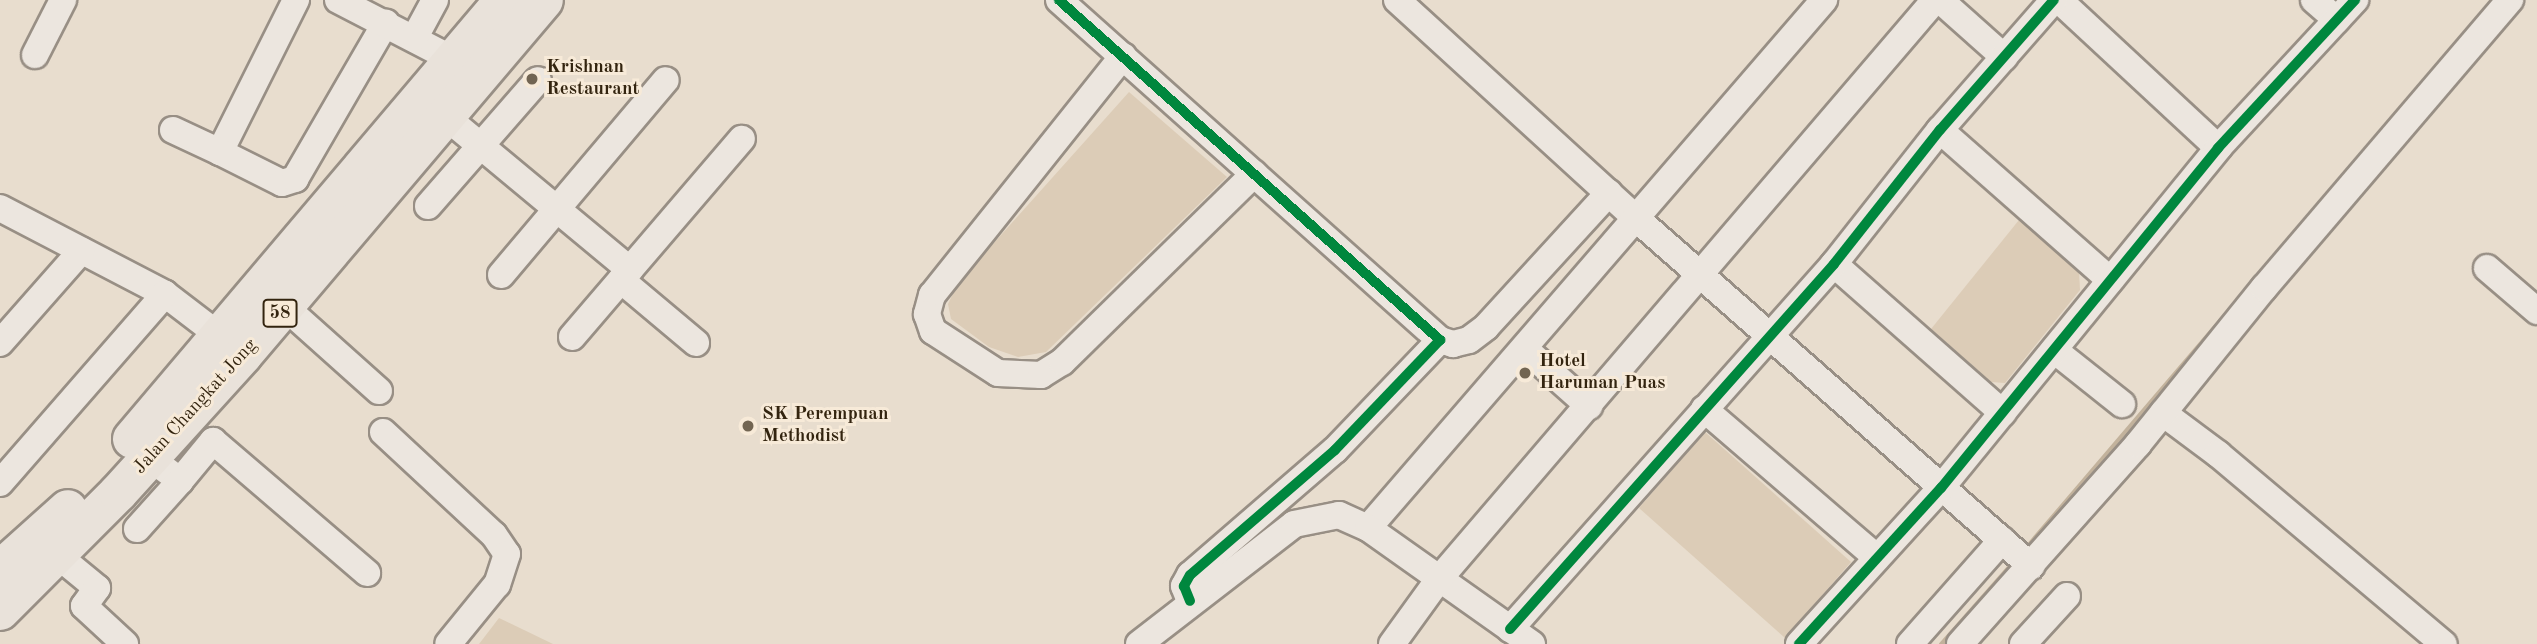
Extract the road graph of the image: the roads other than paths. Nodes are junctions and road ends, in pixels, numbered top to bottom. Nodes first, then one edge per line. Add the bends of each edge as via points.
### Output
1 (63, 0) edge
2 (296, 0) edge
3 (338, 0) edge
4 (435, 0) edge
5 (504, 0) edge
6 (544, 0) edge
7 (1059, 0) edge
8 (1397, 0) edge
9 (1824, 0) edge
10 (1938, 0) edge
11 (2054, 0) edge
12 (2059, 0) edge
13 (2314, 0) edge
14 (2355, 0) edge
15 (2510, 0) edge
16 (2337, 20) junction
17 (386, 22) junction
18 (415, 37) junction
19 (34, 55) dead end
20 (1123, 57) junction
21 (2004, 57) junction
22 (454, 60) junction
23 (538, 80) dead end
24 (666, 80) dead end
25 (446, 117) junction
26 (173, 130) dead end
27 (1940, 130) junction
28 (742, 139) dead end
29 (482, 146) junction
30 (2218, 148) junction
31 (220, 152) junction
32 (1254, 174) junction
33 (1609, 193) junction
34 (428, 206) dead end
35 (555, 207) junction
36 (0, 209) edge
37 (1638, 220) junction
38 (81, 251) junction
39 (1834, 264) junction
40 (2487, 268) dead end
41 (501, 275) dead end
42 (626, 275) junction
43 (1703, 275) junction
44 (2110, 281) junction
45 (165, 294) junction
46 (285, 307) junction
47 (2537, 311) edge
48 (1770, 332) junction
49 (572, 337) dead end
50 (1440, 340) junction
51 (0, 343) edge
52 (696, 343) dead end
53 (232, 345) junction
54 (1525, 349) junction
55 (2054, 350) junction
56 (379, 391) dead end
57 (2122, 404) dead end
58 (1589, 406) junction
59 (1704, 409) junction
60 (2003, 413) junction
61 (2163, 413) junction
62 (383, 432) dead end
63 (150, 458) junction
64 (180, 481) junction
65 (0, 483) edge
66 (1941, 488) junction
67 (1368, 528) junction
68 (137, 529) dead end
69 (2004, 542) junction
70 (57, 555) junction
71 (1877, 558) junction
72 (2029, 564) junction
73 (0, 570) edge
74 (367, 573) dead end
75 (1439, 579) junction
76 (2067, 596) dead end
77 (1189, 601) junction
78 (0, 611) edge
79 (1510, 629) junction
80 (125, 644) edge
81 (448, 644) edge
82 (1139, 644) edge
83 (1392, 644) edge
84 (1532, 644) edge
85 (1799, 644) edge
86 (1910, 644) edge
87 (1960, 644) edge
88 (2023, 644) edge
89 (2444, 644) edge

1 - 19 street
2 - 31 street
3 - 17 street
4 - 18 street
5 - 22 highway, Jalan Changkat Jong / 58
6 - 25 highway, Jalan Changkat Jong / 58
7 - 20 street
8 - 33 street
9 - 37 street
10 - 21 street
10 - 43 street
11 - 21 street
12 - 30 street
13 - 16 street
14 - 16 street
15 - 61 street
16 - 30 street
17 - 18 street
17 - 31 street via 289,183
18 - 22 street
20 - 32 street
20 - 32 street via 932,295 927,314 933,331 998,373 1041,375 1062,362
21 - 27 street
22 - 53 highway, Jalan Changkat Jong / 58
23 - 29 street
24 - 35 street
25 - 29 street
25 - 46 highway, Jalan Changkat Jong / 58
26 - 31 street
27 - 39 street
27 - 44 street
28 - 42 street
29 - 34 street
29 - 35 street
30 - 44 street
32 - 50 street
33 - 37 street
33 - 50 street via 1486,327 1469,340 1453,344
35 - 41 street
35 - 42 street
36 - 38 street
37 - 43 street
37 - 54 street
38 - 45 street
38 - 51 street
39 - 48 street
39 - 60 street
40 - 47 street
42 - 49 street
42 - 52 street
43 - 48 street
43 - 58 street
44 - 55 street
45 - 53 street
45 - 65 street
46 - 53 highway, Jalan Changkat Jong / 58
46 - 56 street
48 - 59 street
48 - 66 street
50 - 77 street via 1335,450 1190,575 1184,586
53 - 63 highway, Jalan Changkat Jong / 58
53 - 73 highway, Jalan Changkat Jong / 58 via 93,486
54 - 58 street
54 - 67 street
55 - 57 street
55 - 60 street
58 - 75 street
59 - 71 street
59 - 79 street
60 - 66 street
61 - 72 street
61 - 89 street
62 - 81 street via 494,536 507,554 497,584
63 - 64 street
63 - 70 highway, Jalan Changkat Jong / 58
64 - 68 street
64 - 74 street via 213,441
66 - 69 street
66 - 71 street
67 - 75 street
67 - 77 street via 1339,515 1294,524
69 - 72 street
69 - 86 street
70 - 78 highway, Jalan Changkat Jong / 58
70 - 80 street via 97,588 84,606
71 - 85 street
72 - 87 street
75 - 79 street
75 - 83 street
76 - 88 street
77 - 82 street
79 - 84 street

